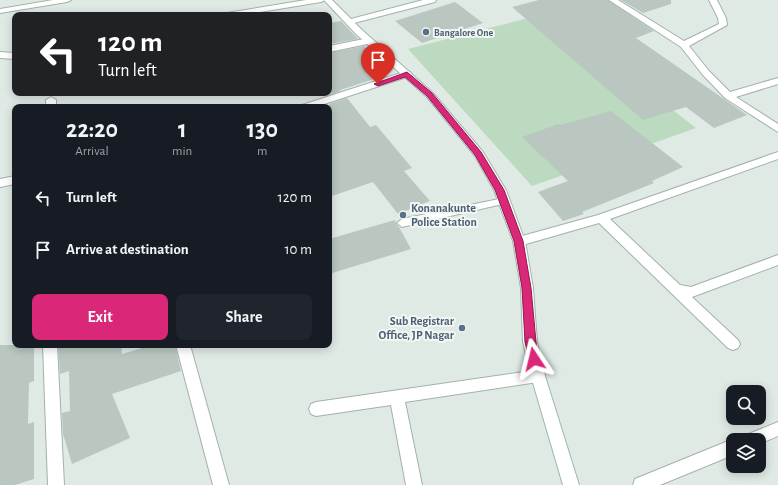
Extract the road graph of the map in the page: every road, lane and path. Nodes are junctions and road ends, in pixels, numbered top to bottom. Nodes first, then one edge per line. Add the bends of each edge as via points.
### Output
1 (66, 0) edge
2 (321, 0) edge
3 (328, 0) edge
4 (432, 0) edge
5 (613, 0) edge
6 (713, 0) edge
7 (0, 11) edge
8 (246, 12) edge
9 (350, 22) junction
10 (369, 41) junction
11 (684, 45) junction
12 (332, 49) edge
13 (407, 74) junction
14 (778, 81) edge
15 (728, 96) junction
16 (313, 104) edge
17 (778, 129) edge
18 (778, 155) edge
19 (12, 181) edge
20 (0, 183) edge
21 (504, 200) junction
22 (602, 218) junction
23 (402, 223) dead end
24 (519, 241) junction
25 (778, 260) edge
26 (676, 289) junction
27 (733, 344) dead end
28 (50, 348) edge
29 (184, 348) edge
30 (538, 376) junction
31 (397, 397) junction
32 (316, 409) dead end
33 (778, 429) edge
34 (766, 434) edge
35 (726, 450) edge
36 (56, 485) edge
37 (221, 485) edge
38 (414, 485) edge
39 (571, 485) edge
40 (641, 485) edge

1 - 7 street
2 - 8 street
3 - 9 street
4 - 9 street
5 - 11 street
6 - 11 street via 723,25
9 - 10 street
10 - 12 street
10 - 13 street
11 - 15 street
13 - 16 street
13 - 21 street via 430,95 478,154
14 - 15 street
15 - 17 street
18 - 22 street
19 - 20 street
21 - 23 lane
21 - 24 street
22 - 24 street
22 - 26 street
24 - 30 street via 527,288 530,342
25 - 26 street via 691,292
26 - 27 street
28 - 36 street
29 - 37 street
30 - 31 street
30 - 39 street
31 - 32 street
31 - 38 street
33 - 34 street
35 - 40 street

